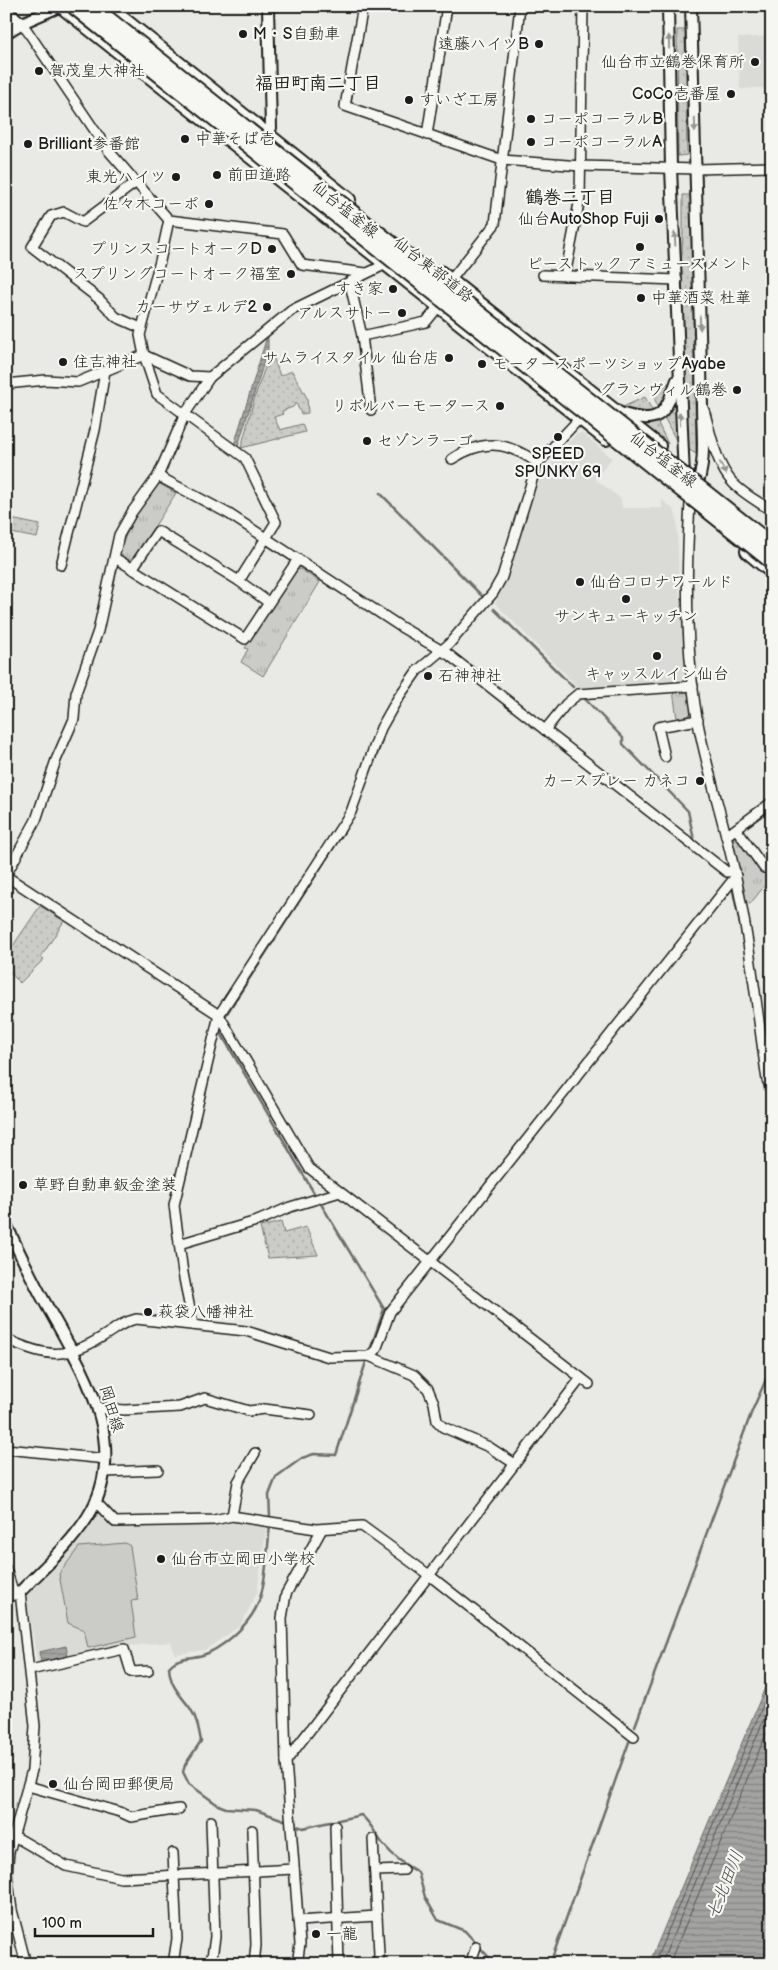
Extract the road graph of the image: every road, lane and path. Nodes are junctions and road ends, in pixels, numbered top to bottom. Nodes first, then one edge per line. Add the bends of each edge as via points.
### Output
1 (62, 6) edge
2 (74, 6) edge
3 (91, 6) edge
4 (106, 6) edge
5 (268, 6) edge
6 (362, 6) edge
7 (447, 6) edge
8 (520, 6) edge
9 (583, 6) edge
10 (664, 6) edge
11 (668, 6) edge
12 (691, 6) edge
13 (6, 11) edge
14 (22, 23) junction
15 (6, 33) edge
16 (265, 134) junction
17 (426, 134) junction
18 (502, 160) junction
19 (581, 166) junction
20 (772, 167) edge
21 (671, 168) junction
22 (696, 169) junction
23 (134, 183) junction
24 (169, 220) junction
25 (386, 264) junction
26 (366, 273) junction
27 (543, 275) dead end
28 (565, 276) junction
29 (677, 280) junction
30 (450, 281) junction
31 (350, 284) junction
32 (439, 306) junction
33 (141, 328) junction
34 (362, 336) junction
35 (144, 355) junction
36 (105, 371) junction
37 (679, 376) junction
38 (210, 377) junction
39 (6, 384) edge
40 (702, 405) junction
41 (371, 410) dead end
42 (617, 412) junction
43 (185, 414) junction
44 (580, 418) junction
45 (452, 459) dead end
46 (538, 463) junction
47 (682, 468) junction
48 (158, 476) junction
49 (700, 482) junction
50 (690, 502) junction
51 (772, 511) edge
52 (772, 536) edge
53 (265, 538) junction
54 (772, 546) edge
55 (115, 558) junction
56 (298, 559) junction
57 (772, 561) edge
58 (61, 566) dead end
59 (132, 569) junction
60 (772, 571) edge
61 (239, 581) junction
62 (268, 602) junction
63 (441, 650) junction
64 (693, 686) junction
65 (698, 720) junction
66 (545, 730) junction
67 (665, 758) dead end
68 (770, 806) edge
69 (737, 830) junction
70 (726, 836) junction
71 (764, 868) dead end
72 (735, 873) junction
73 (6, 876) edge
74 (219, 1015) junction
75 (772, 1087) edge
76 (340, 1192) junction
77 (6, 1226) edge
78 (179, 1244) junction
79 (430, 1261) junction
80 (193, 1325) junction
81 (6, 1339) edge
82 (72, 1353) junction
83 (369, 1356) junction
84 (581, 1378) junction
85 (589, 1384) dead end
86 (98, 1408) junction
87 (311, 1415) dead end
88 (6, 1449) edge
89 (255, 1453) dead end
90 (106, 1459) junction
91 (515, 1464) junction
92 (158, 1470) dead end
93 (105, 1472) junction
94 (96, 1501) junction
95 (232, 1516) junction
96 (322, 1529) junction
97 (6, 1569) edge
98 (429, 1575) junction
99 (13, 1594) edge
100 (30, 1670) junction
101 (148, 1670) dead end
102 (634, 1737) dead end
103 (286, 1761) junction
104 (28, 1786) junction
105 (179, 1809) dead end
106 (211, 1821) dead end
107 (335, 1826) dead end
108 (252, 1830) dead end
109 (14, 1836) junction
110 (373, 1839) dead end
111 (173, 1853) dead end
112 (294, 1869) junction
113 (404, 1870) dead end
114 (254, 1871) junction
115 (375, 1871) junction
116 (213, 1874) junction
117 (174, 1876) junction
118 (9, 1911) edge
119 (377, 1916) junction
120 (338, 1918) junction
121 (298, 1921) junction
122 (476, 1947) dead end
123 (26, 1964) edge
124 (173, 1964) edge
125 (211, 1964) edge
126 (254, 1964) edge
127 (297, 1964) edge
128 (339, 1964) edge
129 (378, 1964) edge
130 (470, 1964) edge

1 - 14 street
1 - 25 main road, 仙台塩釜線
2 - 57 highway, 仙台東部道路, bridge
3 - 54 highway, 仙台東部道路, bridge
4 - 16 main road, 仙台塩釜線
5 - 16 street via 271,128
6 - 17 street via 346,106
7 - 17 street
8 - 18 street
9 - 19 street
10 - 11 street
21 -> 11 street
12 -> 22 street
13 - 14 street
14 - 15 street
14 - 23 street
16 - 30 main road, 仙台塩釜線
17 - 18 street
18 - 19 street
18 - 30 street via 495,224
19 - 21 street
19 - 28 street via 580,198
20 - 22 street
21 - 22 street
29 -> 21 street
22 -> 40 street
23 - 24 street
23 - 33 street via 83,222 64,212 51,216 32,247 100,299 116,317
24 - 26 street via 283,234 302,265
24 - 33 street
25 - 26 street
25 - 32 main road, 仙台塩釜線
26 - 31 street
27 - 28 street
28 - 29 street
29 - 37 street
30 - 42 main road, 仙台塩釜線
31 - 34 street
31 - 38 street via 292,310
32 - 34 street via 426,322
32 - 44 main road, 仙台塩釜線
33 - 35 street
34 - 41 street
35 - 36 street
35 - 38 street via 190,376
35 - 43 street via 157,394
36 - 39 street via 78,382 46,380
36 - 58 street via 95,430
37 - 42 street via 669,404 654,417 642,420
47 -> 37 street
38 - 43 street
40 - 49 street
40 -> 51 street via 720,462 729,478 734,485
42 - 47 main road, 仙台塩釜線
43 - 48 street
43 - 53 street via 245,458 276,522
44 - 46 street
44 - 50 main road, 仙台塩釜線
45 - 46 street via 494,444 519,450
46 - 63 street via 502,577 493,593
47 - 49 main road, 仙台塩釜線
47 - 50 street
48 - 53 street via 229,514
48 - 55 street via 119,535
49 - 50 street
49 - 52 main road, 仙台塩釜線
50 - 60 main road, 仙台塩釜線
50 - 64 street via 689,622
53 - 56 street
53 - 61 street
55 - 59 street
55 - 73 street via 98,631 76,693 74,719 36,820
56 - 62 street
56 - 63 street
59 - 61 street via 158,531
59 - 62 street via 245,639
61 - 62 street
63 - 66 street
63 - 74 street via 417,671 398,698 381,728 350,812
64 - 65 street
64 - 66 street via 578,694
65 - 67 street via 658,727
65 - 70 street
66 - 72 street via 727,872
68 - 69 street
69 - 70 street
69 - 71 street
70 - 72 street
72 - 75 street via 767,1080
72 - 79 street
73 - 74 street
74 - 76 street via 301,1158
74 - 78 street via 174,1205
76 - 78 street
76 - 79 street
77 - 82 street, 岡田線
78 - 80 street
79 - 83 street via 390,1312 376,1350
79 - 84 street
80 - 82 street via 136,1319 122,1322 103,1337
80 - 83 street via 246,1331 329,1358
81 - 82 street via 30,1350 63,1355
82 - 86 street, 岡田線
83 - 91 street via 414,1375 428,1389 437,1421 443,1427 489,1447
84 - 85 street
84 - 91 street
86 - 87 street via 180,1407 205,1398 249,1411 264,1409
86 - 90 street, 岡田線 via 105,1432
88 - 90 street
89 - 95 street via 238,1482
90 - 93 street, 岡田線
91 - 98 street
92 - 93 street
93 - 94 street, 岡田線
94 - 95 street via 115,1522 214,1520
94 - 99 street, 岡田線 via 71,1538
95 - 96 street
96 - 98 street via 362,1526
96 - 103 street via 286,1594 282,1618
97 - 99 street
98 - 102 street
98 - 103 street
99 - 100 street
100 - 101 street via 124,1649 131,1672
100 - 104 street via 35,1726
103 - 112 street
104 - 105 street via 131,1817
104 - 109 street
106 - 116 street
107 - 120 street
108 - 114 street
109 - 117 street via 66,1866 121,1878
109 - 118 street via 7,1873
110 - 115 street
111 - 117 street
112 - 114 street
112 - 121 street
113 - 115 street
114 - 116 street
114 - 126 street
115 - 119 street
116 - 117 street
116 - 125 street via 215,1937
117 - 124 street via 177,1938
118 - 123 street
119 - 120 street
119 - 129 street
120 - 121 street
120 - 128 street
121 - 127 street via 300,1944
122 - 130 street

